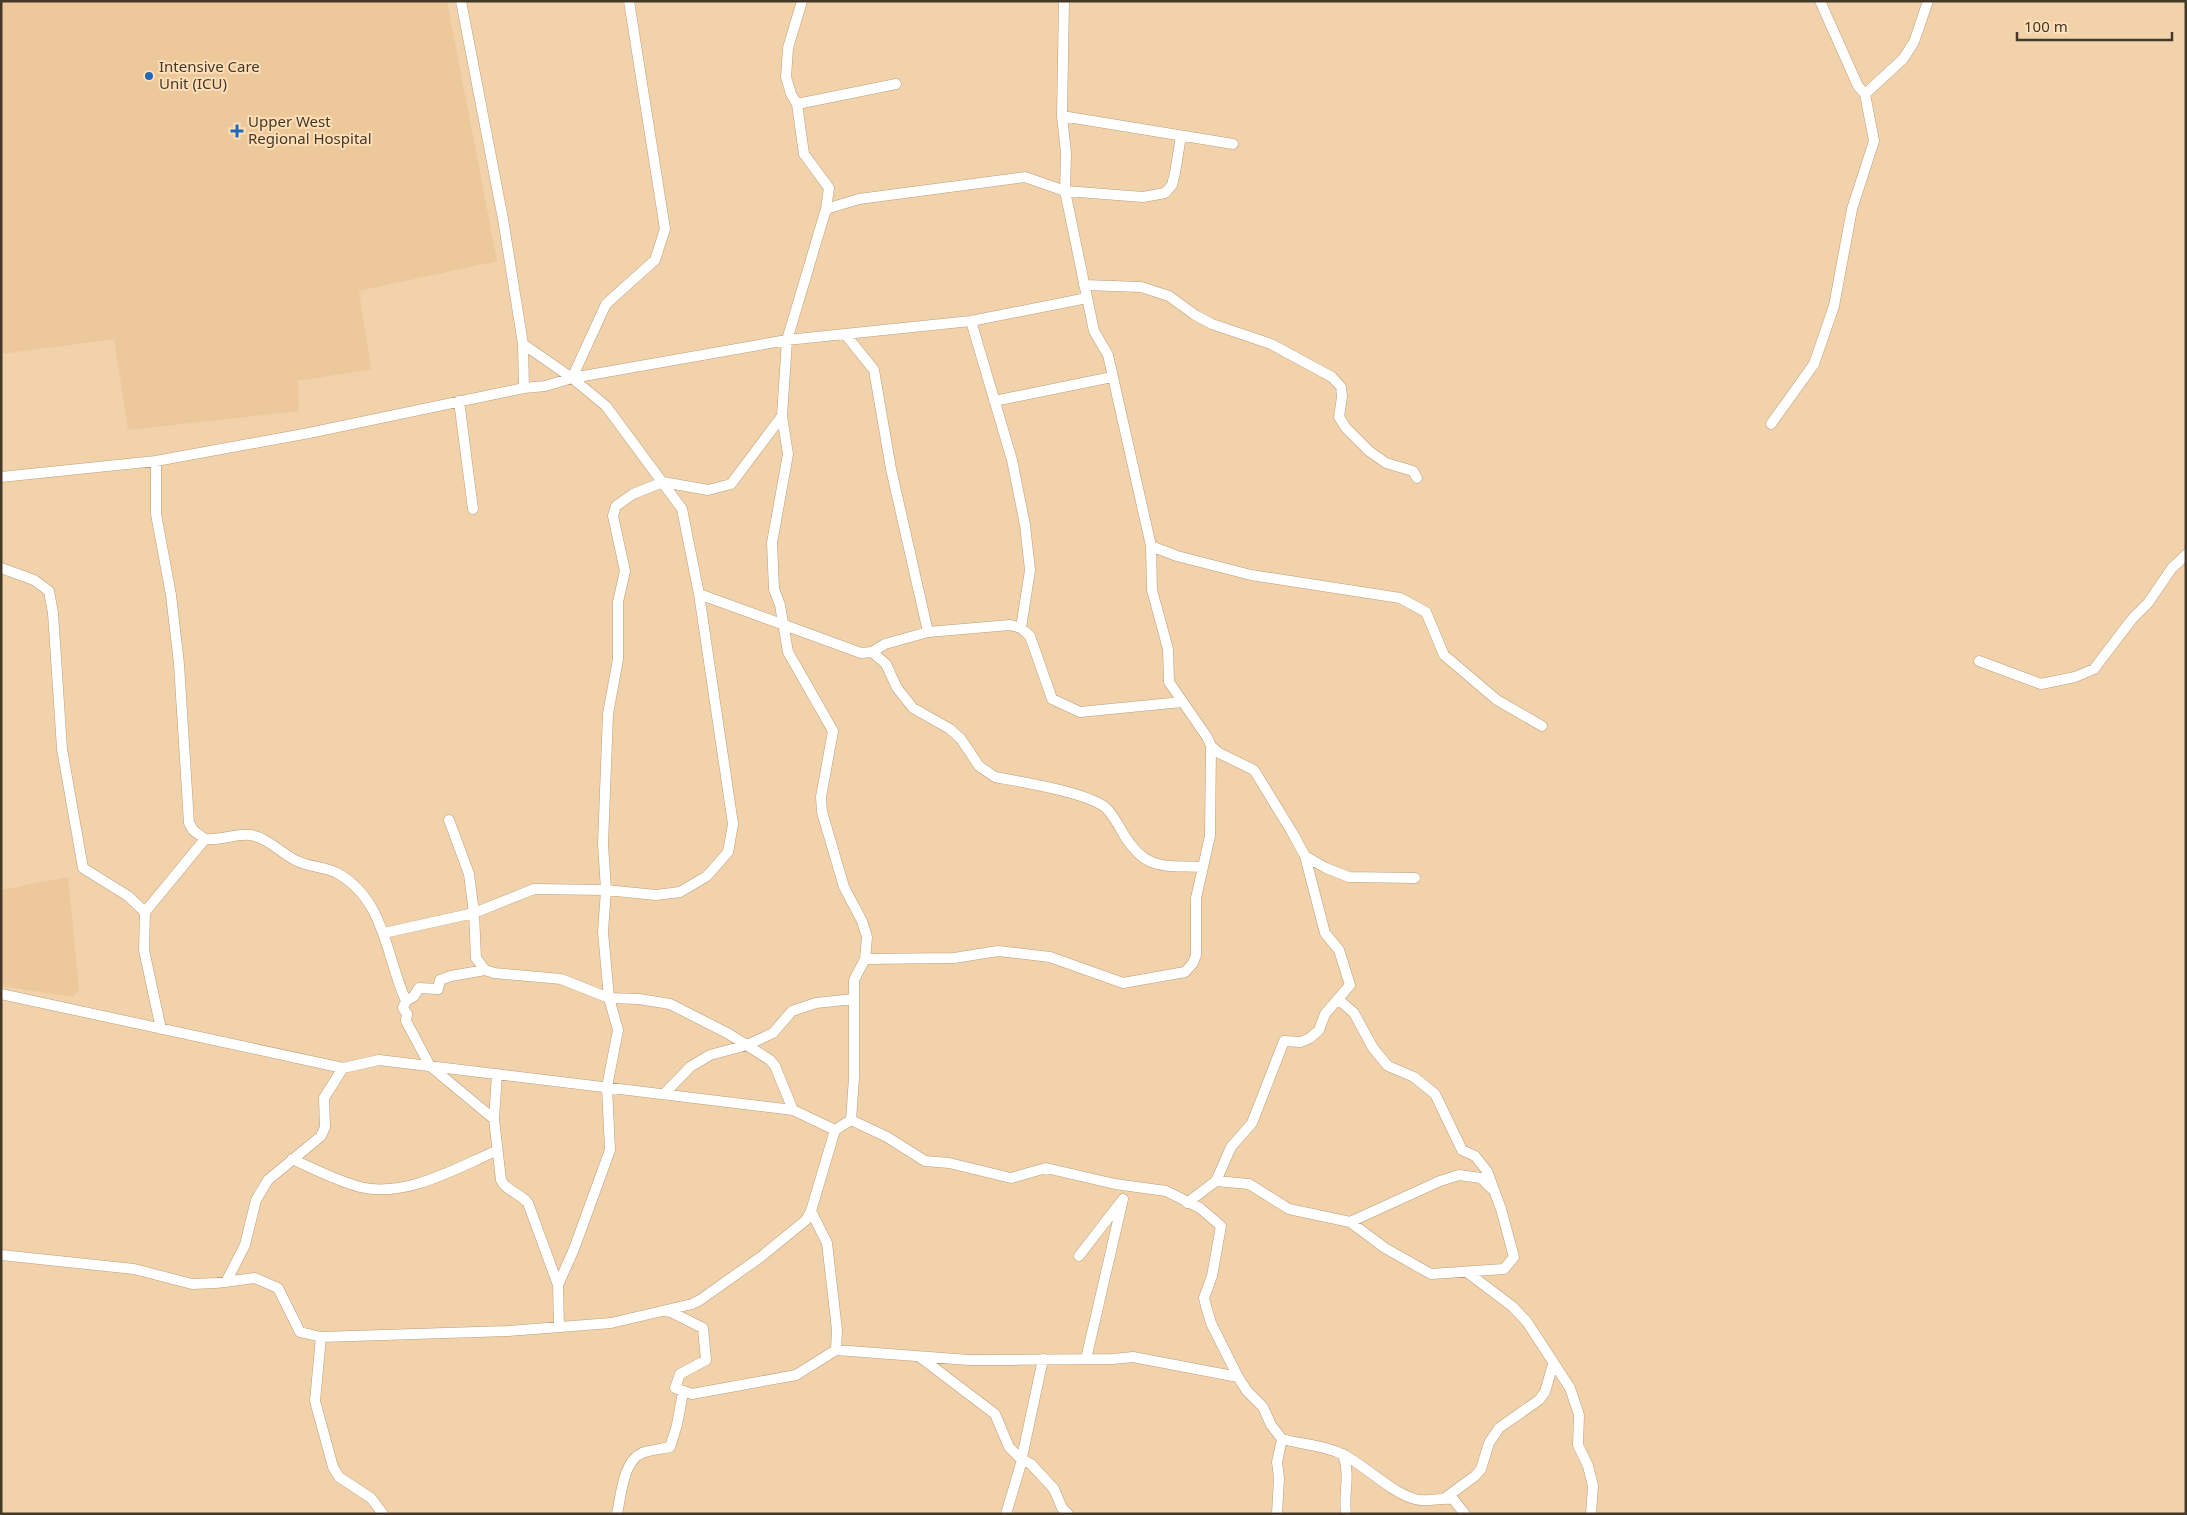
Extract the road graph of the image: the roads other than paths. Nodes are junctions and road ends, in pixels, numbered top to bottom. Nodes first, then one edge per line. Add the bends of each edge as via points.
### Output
1 (461, 1) edge
2 (629, 1) edge
3 (802, 1) edge
4 (1064, 1) edge
5 (1820, 1) edge
6 (1928, 1) edge
7 (896, 84) dead end
8 (1865, 94) junction
9 (797, 104) junction
10 (1062, 116) junction
11 (1181, 136) junction
12 (1233, 144) dead end
13 (1065, 191) junction
14 (826, 209) junction
15 (1084, 285) junction
16 (1087, 298) junction
17 (971, 321) junction
18 (845, 334) junction
19 (787, 340) junction
20 (523, 344) junction
21 (1112, 377) junction
22 (572, 378) junction
23 (524, 388) junction
24 (458, 401) junction
25 (994, 401) junction
26 (782, 416) junction
27 (1771, 424) dead end
28 (156, 461) junction
29 (1, 477) edge
30 (1417, 478) dead end
31 (663, 482) junction
32 (473, 509) dead end
33 (1151, 546) junction
34 (2186, 556) edge
35 (1, 568) edge
36 (699, 594) junction
37 (783, 624) junction
38 (1021, 628) junction
39 (928, 632) junction
40 (872, 652) junction
41 (1980, 661) dead end
42 (1182, 702) junction
43 (1542, 726) dead end
44 (1211, 746) junction
45 (449, 820) dead end
46 (205, 839) junction
47 (1305, 856) junction
48 (1203, 867) junction
49 (1416, 878) dead end
50 (606, 890) junction
51 (144, 912) junction
52 (474, 913) junction
53 (384, 933) junction
54 (865, 959) junction
55 (485, 970) junction
56 (1350, 985) junction
57 (1, 994) edge
58 (609, 998) junction
59 (854, 999) junction
60 (406, 1001) junction
61 (161, 1028) junction
62 (747, 1045) junction
63 (430, 1066) junction
64 (343, 1068) junction
65 (497, 1074) junction
66 (607, 1087) junction
67 (664, 1094) junction
68 (793, 1110) junction
69 (494, 1119) junction
70 (851, 1120) junction
71 (835, 1130) junction
72 (496, 1151) junction
73 (292, 1159) junction
74 (1216, 1181) junction
75 (1130, 1186) junction
76 (1494, 1191) junction
77 (1122, 1199) junction
78 (1187, 1203) junction
79 (811, 1211) junction
80 (1350, 1222) junction
81 (1, 1255) edge
82 (1079, 1256) dead end
83 (1467, 1272) junction
84 (226, 1282) junction
85 (558, 1284) junction
86 (661, 1311) junction
87 (560, 1326) junction
88 (321, 1337) junction
89 (836, 1350) junction
90 (920, 1356) junction
91 (1043, 1359) junction
92 (1086, 1359) junction
93 (1553, 1364) junction
94 (1238, 1377) junction
95 (683, 1392) junction
96 (1282, 1438) junction
97 (1343, 1454) junction
98 (1021, 1459) junction
99 (1445, 1498) junction
100 (1008, 1512) edge
101 (383, 1514) edge
102 (618, 1514) edge
103 (1068, 1514) edge
104 (1277, 1514) edge
105 (1346, 1514) edge
106 (1465, 1514) edge
107 (1591, 1514) edge

1 - 20 street via 503,219
2 - 22 street via 665,229 655,260 606,304
3 - 9 street via 788,48 786,77
4 - 10 street
5 - 8 street via 1858,86
6 - 8 street via 1914,42 1903,59
7 - 9 street
8 - 27 street via 1874,142 1852,209 1834,306 1814,364
9 - 14 street via 804,154 829,188
10 - 11 street
10 - 13 street via 1066,153
11 - 12 street
11 - 13 street via 1172,185 1165,193 1143,196
13 - 14 street via 1025,177 859,198
13 - 15 street
14 - 19 street
15 - 16 street
15 - 30 street via 1141,287 1169,296 1212,324 1271,344 1332,377 1341,387 1339,417 1346,428 1386,463 1413,471
16 - 17 street
16 - 21 street via 1094,331 1108,355
17 - 18 street
17 - 25 street
18 - 19 street
18 - 39 street via 874,370 891,469
19 - 22 street
19 - 26 street
20 - 22 street
20 - 23 street
21 - 25 street
21 - 33 street
22 - 23 street
22 - 31 street via 606,406
23 - 24 street
24 - 28 street
24 - 32 street
25 - 38 street via 1012,460 1025,525 1030,570
26 - 31 street via 731,484 708,490
26 - 37 street via 788,454 772,543 774,589
28 - 29 street
28 - 46 street via 156,514 171,595 179,664 189,823 192,830
31 - 36 street via 682,509
31 - 50 street via 633,494 616,506 613,516 625,571 618,602 618,659 608,714 604,844
33 - 42 street via 1152,590 1168,649 1169,682
33 - 43 street via 1251,575 1400,598 1426,612 1444,655 1497,700
34 - 41 street via 2172,568 2094,669 2075,677 2041,684
35 - 51 street via 34,580 49,591 62,749 83,868 128,896
36 - 37 street
36 - 50 street via 733,824 728,852 707,876 680,892 656,895
37 - 40 street via 861,653
37 - 54 street via 788,652 833,731 821,797 822,812 844,887 867,937
38 - 39 street via 1010,625
38 - 42 street via 1030,636 1052,699 1066,707 1080,712
39 - 40 street via 885,644
40 - 48 street via 886,664 897,688 913,708 950,729 987,773 1092,799 1106,808 1142,859 1155,865
42 - 44 street
44 - 47 street via 1254,770
44 - 48 street via 1210,836
45 - 52 street via 469,874
46 - 51 street
46 - 53 street via 253,836 297,861 336,873 363,892
47 - 49 street via 1349,877
47 - 56 street via 1325,933 1339,950
48 - 54 street via 1196,898 1196,955 1185,972 1124,983 1050,957 998,951 954,958
50 - 52 street via 534,889
50 - 58 street via 603,932
51 - 61 street via 144,950
52 - 53 street
52 - 55 street via 476,958
53 - 60 street
54 - 59 street via 854,980
55 - 58 street via 561,979
55 - 60 street via 440,980 438,989 419,988
56 - 74 street via 1310,1038 1300,1042 1284,1041 1252,1123 1231,1147
56 - 76 street via 1338,999 1354,1013 1373,1048 1388,1066 1414,1077 1435,1094 1462,1150 1475,1156 1487,1170
57 - 61 street
58 - 62 street via 670,1004
58 - 66 street via 618,1030
59 - 62 street via 816,1003 792,1011 773,1033
59 - 70 street
60 - 63 street via 403,1008 407,1014 406,1021
61 - 64 street
62 - 67 street via 710,1055 690,1067
62 - 68 street via 773,1063
63 - 64 street via 379,1060
63 - 65 street
63 - 69 street
64 - 73 street via 324,1098 324,1132
65 - 66 street
65 - 69 street
66 - 67 street
66 - 85 street via 610,1150
67 - 68 street
68 - 71 street
69 - 72 street
70 - 71 street
70 - 75 street via 887,1137 925,1161 949,1163 1011,1178 1046,1168
71 - 79 street
72 - 73 street via 405,1188 360,1187
72 - 85 street via 500,1180 528,1203
73 - 84 street via 261,1189 245,1245
74 - 78 street
74 - 80 street via 1249,1184 1289,1209
75 - 77 street
75 - 78 street via 1166,1191
76 - 80 street via 1481,1178 1459,1175
76 - 83 street via 1514,1257 1504,1269
77 - 82 street
77 - 92 street
78 - 94 street via 1200,1208 1221,1226 1212,1276 1204,1298 1211,1323
79 - 86 street via 806,1220 762,1256 700,1300
79 - 89 street via 827,1244 837,1330
80 - 83 street via 1385,1248 1432,1274
81 - 84 street via 134,1269 192,1284
83 - 93 street via 1528,1322
84 - 88 street via 255,1278 278,1288 300,1332
85 - 87 street
86 - 87 street via 611,1322
86 - 95 street via 672,1312 703,1328 706,1360 680,1374 675,1388
87 - 88 street via 508,1331
88 - 101 street via 315,1402 333,1467 339,1477 371,1498
89 - 90 street
89 - 95 street via 796,1375 729,1389 692,1394
90 - 91 street via 969,1360
90 - 98 street via 995,1414 1009,1447
91 - 92 street
91 - 98 street
92 - 94 street via 1133,1356
93 - 99 street via 1545,1392 1539,1400 1499,1428 1475,1476
93 - 107 street via 1570,1388 1579,1416 1578,1445 1593,1486
94 - 96 street via 1263,1407 1271,1425
95 - 102 street via 670,1447 641,1454 632,1463 626,1475
96 - 97 street via 1300,1444 1321,1445
96 - 104 street via 1277,1462
97 - 99 street via 1411,1498 1423,1501
97 - 105 street via 1348,1472 1344,1499
98 - 100 street
98 - 103 street via 1031,1464 1054,1489
99 - 106 street via 1458,1503

